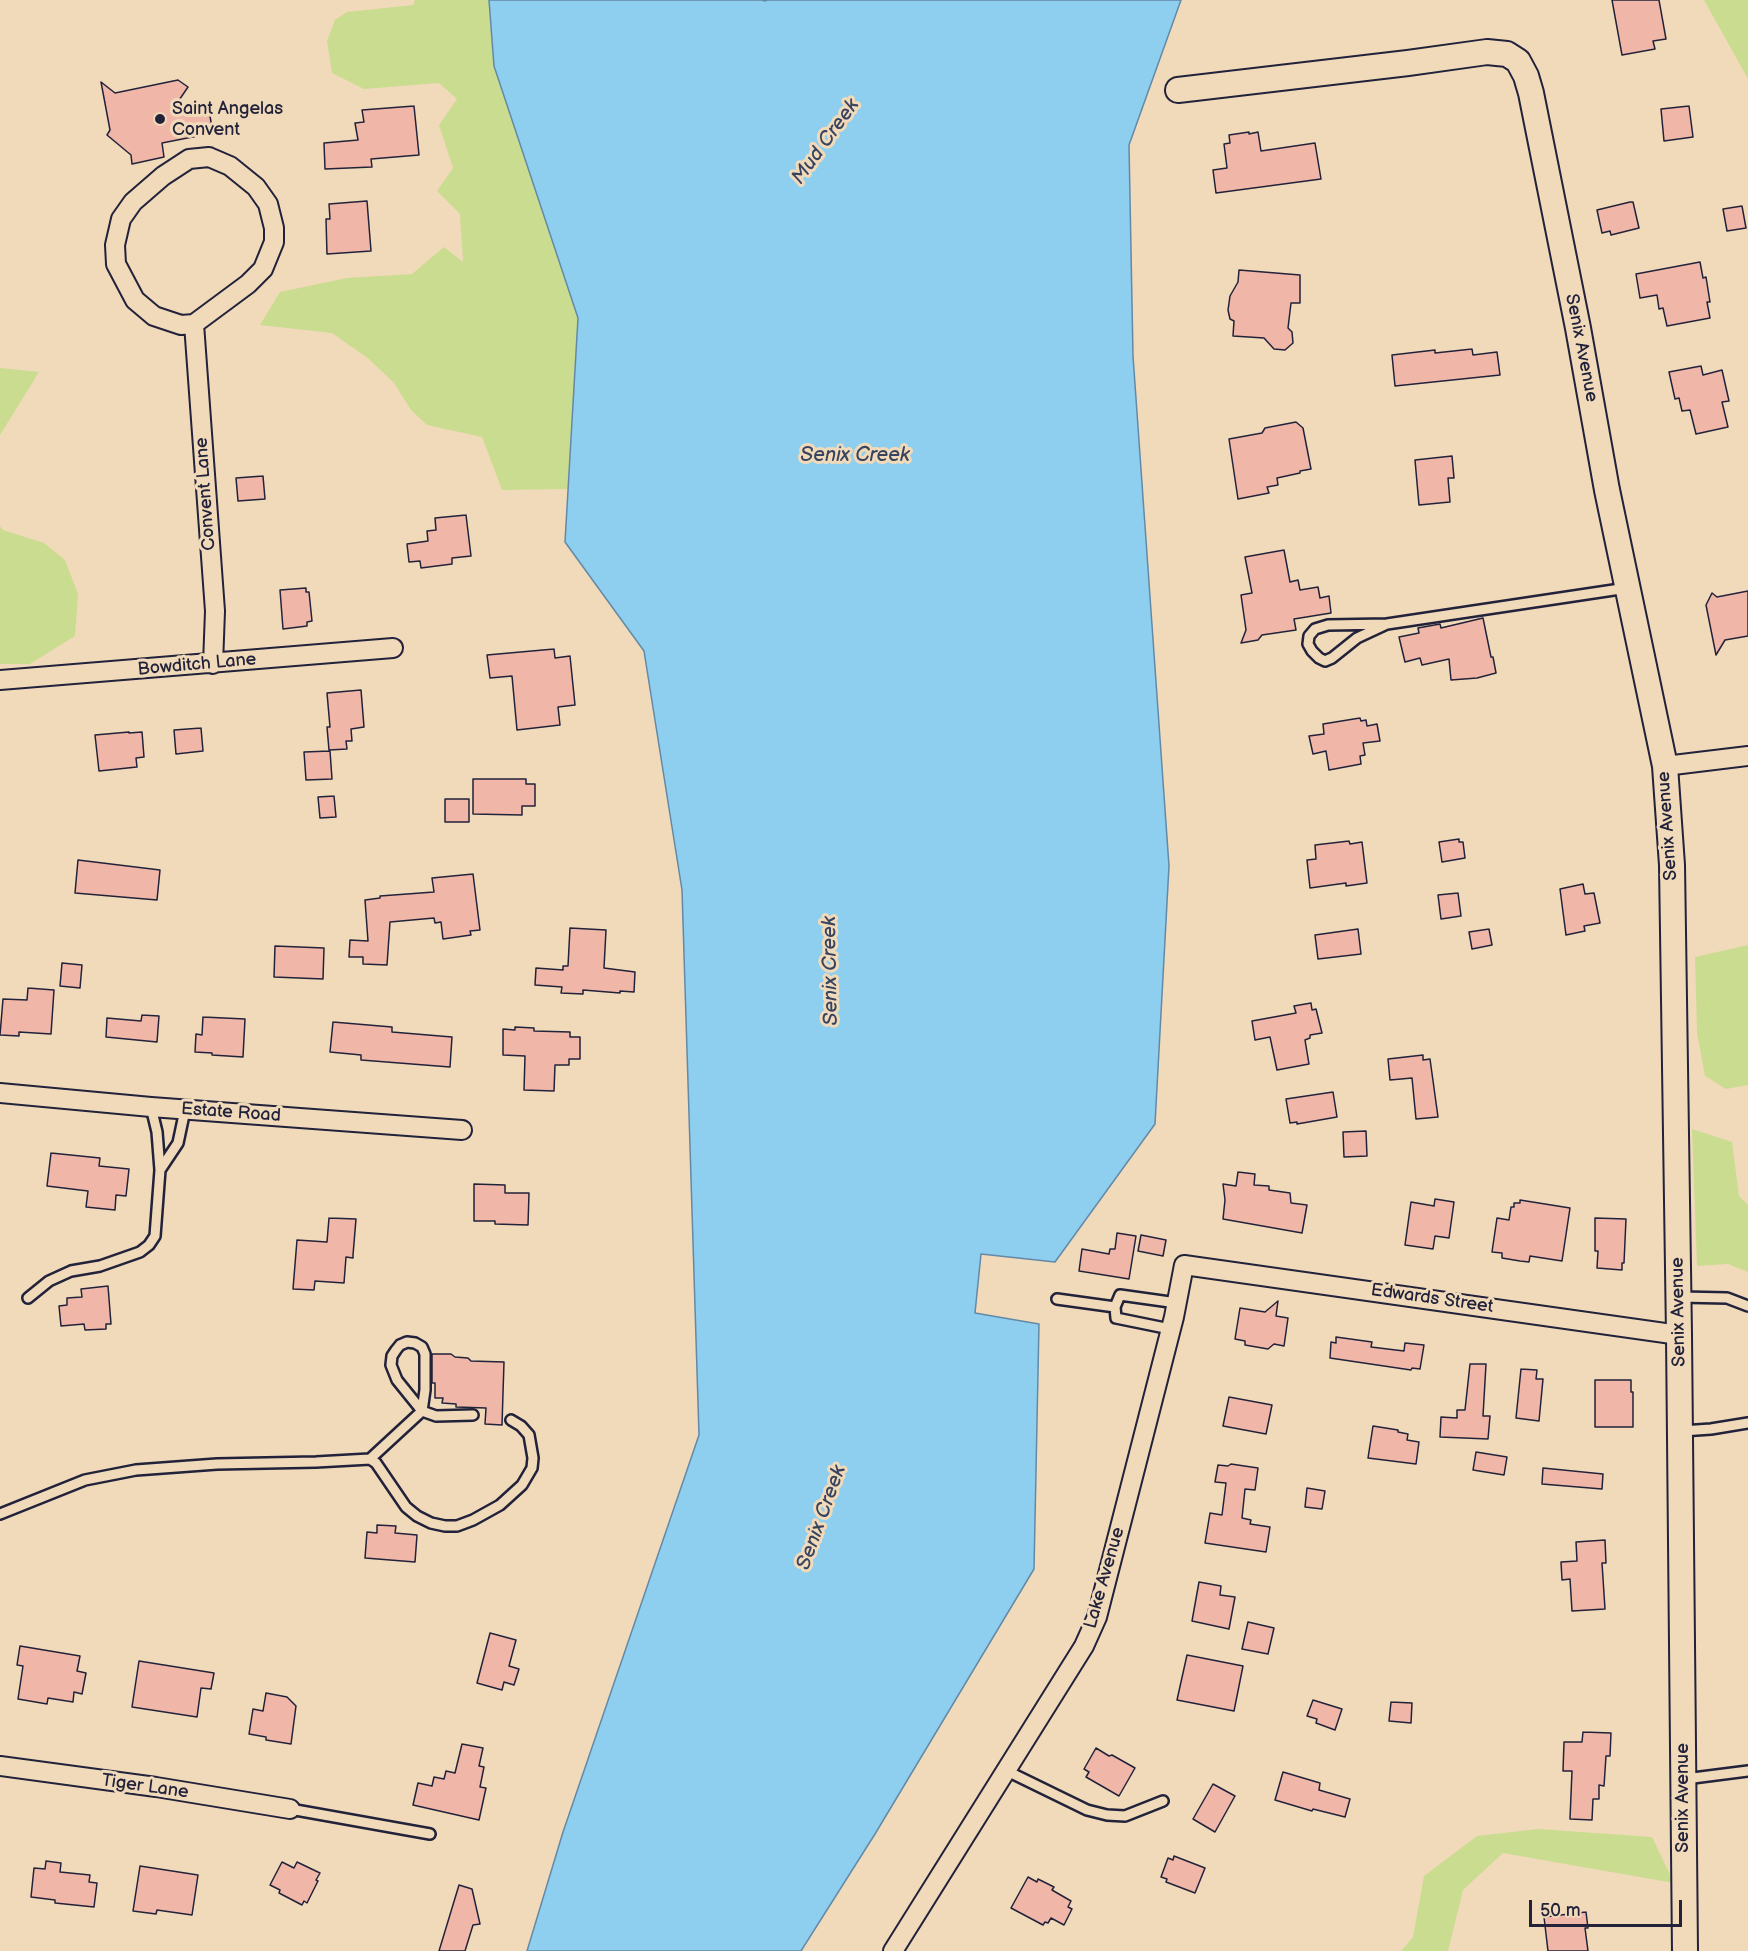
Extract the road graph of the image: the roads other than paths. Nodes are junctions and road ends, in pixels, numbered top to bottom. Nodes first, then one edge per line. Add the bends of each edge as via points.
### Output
1 (1178, 90) dead end
2 (194, 324) junction
3 (1628, 588) junction
4 (1387, 624) junction
5 (393, 648) dead end
6 (213, 664) junction
7 (0, 680) edge
8 (1748, 756) edge
9 (1665, 766) junction
10 (0, 1094) edge
11 (150, 1107) junction
12 (185, 1110) junction
13 (462, 1131) dead end
14 (160, 1170) junction
15 (1184, 1265) joint
16 (1679, 1297) junction
17 (28, 1298) dead end
18 (1057, 1299) dead end
19 (1177, 1303) junction
20 (1748, 1306) edge
21 (1115, 1307) junction
22 (1170, 1329) junction
23 (1679, 1335) junction
24 (422, 1411) junction
25 (473, 1415) dead end
26 (511, 1420) dead end
27 (1748, 1423) edge
28 (1680, 1431) junction
29 (370, 1459) junction
30 (0, 1514) edge
31 (0, 1766) edge
32 (1005, 1770) junction
33 (1748, 1771) edge
34 (1683, 1780) junction
35 (1163, 1801) dead end
36 (290, 1809) joint
37 (430, 1834) dead end
38 (893, 1951) edge
39 (1685, 1951) edge

1 - 3 street, Senix Avenue via 1487,52 1507,54 1518,61 1531,93
2 - 2 street via 263,269 274,242 268,204 256,187 230,166 209,157 189,159 133,202 121,219 115,245 116,264 135,300 154,316 181,325
2 - 6 street, Convent Lane via 215,611
3 - 4 lane
3 - 9 street, Senix Avenue
4 - 4 lane via 1357,638 1325,661 1308,644 1315,629 1328,625
5 - 6 street, Bowditch Lane
6 - 7 street, Bowditch Lane
8 - 9 street
9 - 16 street, Senix Avenue via 1672,865
10 - 11 street, Estate Road
11 - 12 street, Estate Road
11 - 14 lane
12 - 13 street, Estate Road
12 - 14 lane via 178,1143
14 - 17 lane via 155,1236 149,1245 128,1258 71,1271 49,1281
15 - 19 street, Lake Avenue
15 - 23 street, Edwards Street
16 - 20 lane via 1727,1298
16 - 23 street, Senix Avenue
18 - 21 lane
19 - 21 lane via 1120,1295
19 - 22 street, Lake Avenue
21 - 22 lane via 1116,1318
22 - 32 street, Lake Avenue via 1097,1617 1084,1646
23 - 28 street, Senix Avenue
24 - 24 lane via 425,1354 422,1347 407,1342 400,1344 392,1356 392,1365 397,1380
24 - 25 lane via 436,1416
24 - 29 lane
26 - 29 lane via 529,1435 532,1468 522,1485 500,1505 458,1526 417,1516
27 - 28 lane
28 - 34 street, Senix Avenue
29 - 30 lane via 136,1470 85,1480
31 - 36 street, Tiger Lane
32 - 35 lane via 1087,1810 1107,1815 1125,1816
32 - 38 street, Lake Avenue
33 - 34 lane
34 - 39 street, Senix Avenue
36 - 37 lane

